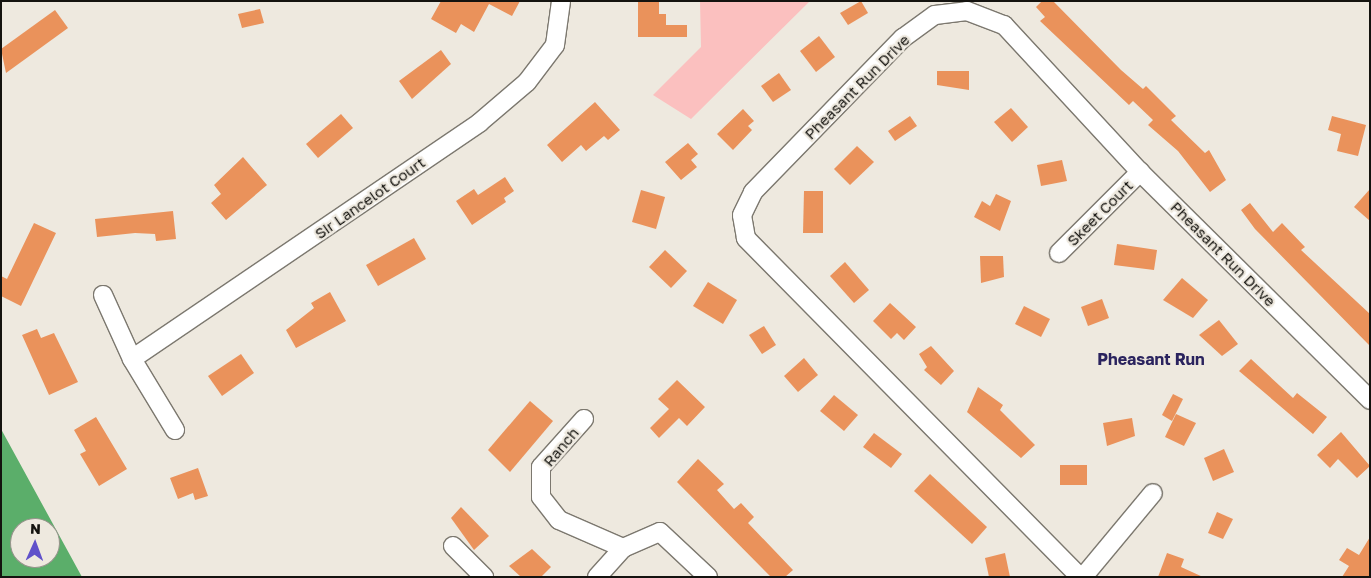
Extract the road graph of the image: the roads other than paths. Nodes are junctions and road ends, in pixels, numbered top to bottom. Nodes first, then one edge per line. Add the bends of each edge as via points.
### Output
1 (561, 1) edge
2 (1140, 172) junction
3 (1059, 253) dead end
4 (103, 295) dead end
5 (132, 358) junction
6 (1370, 400) edge
7 (584, 419) dead end
8 (175, 430) dead end
9 (1153, 493) dead end
10 (453, 546) dead end
11 (623, 548) junction
12 (484, 577) edge
13 (597, 577) edge
14 (708, 577) edge
15 (1081, 577) edge

1 - 5 street, Sir Lancelot Court via 555,46 527,82 479,123
2 - 3 street, Skeet Court
2 - 6 street, Pheasant Run Drive
2 - 15 street, Pheasant Run Drive via 1004,25 967,11 935,15 903,38 753,192 742,215 746,238
4 - 5 street
5 - 8 street
7 - 11 street, Ranch via 541,467 541,496 560,520
9 - 15 street
10 - 12 street
11 - 13 street
11 - 14 street via 660,532

